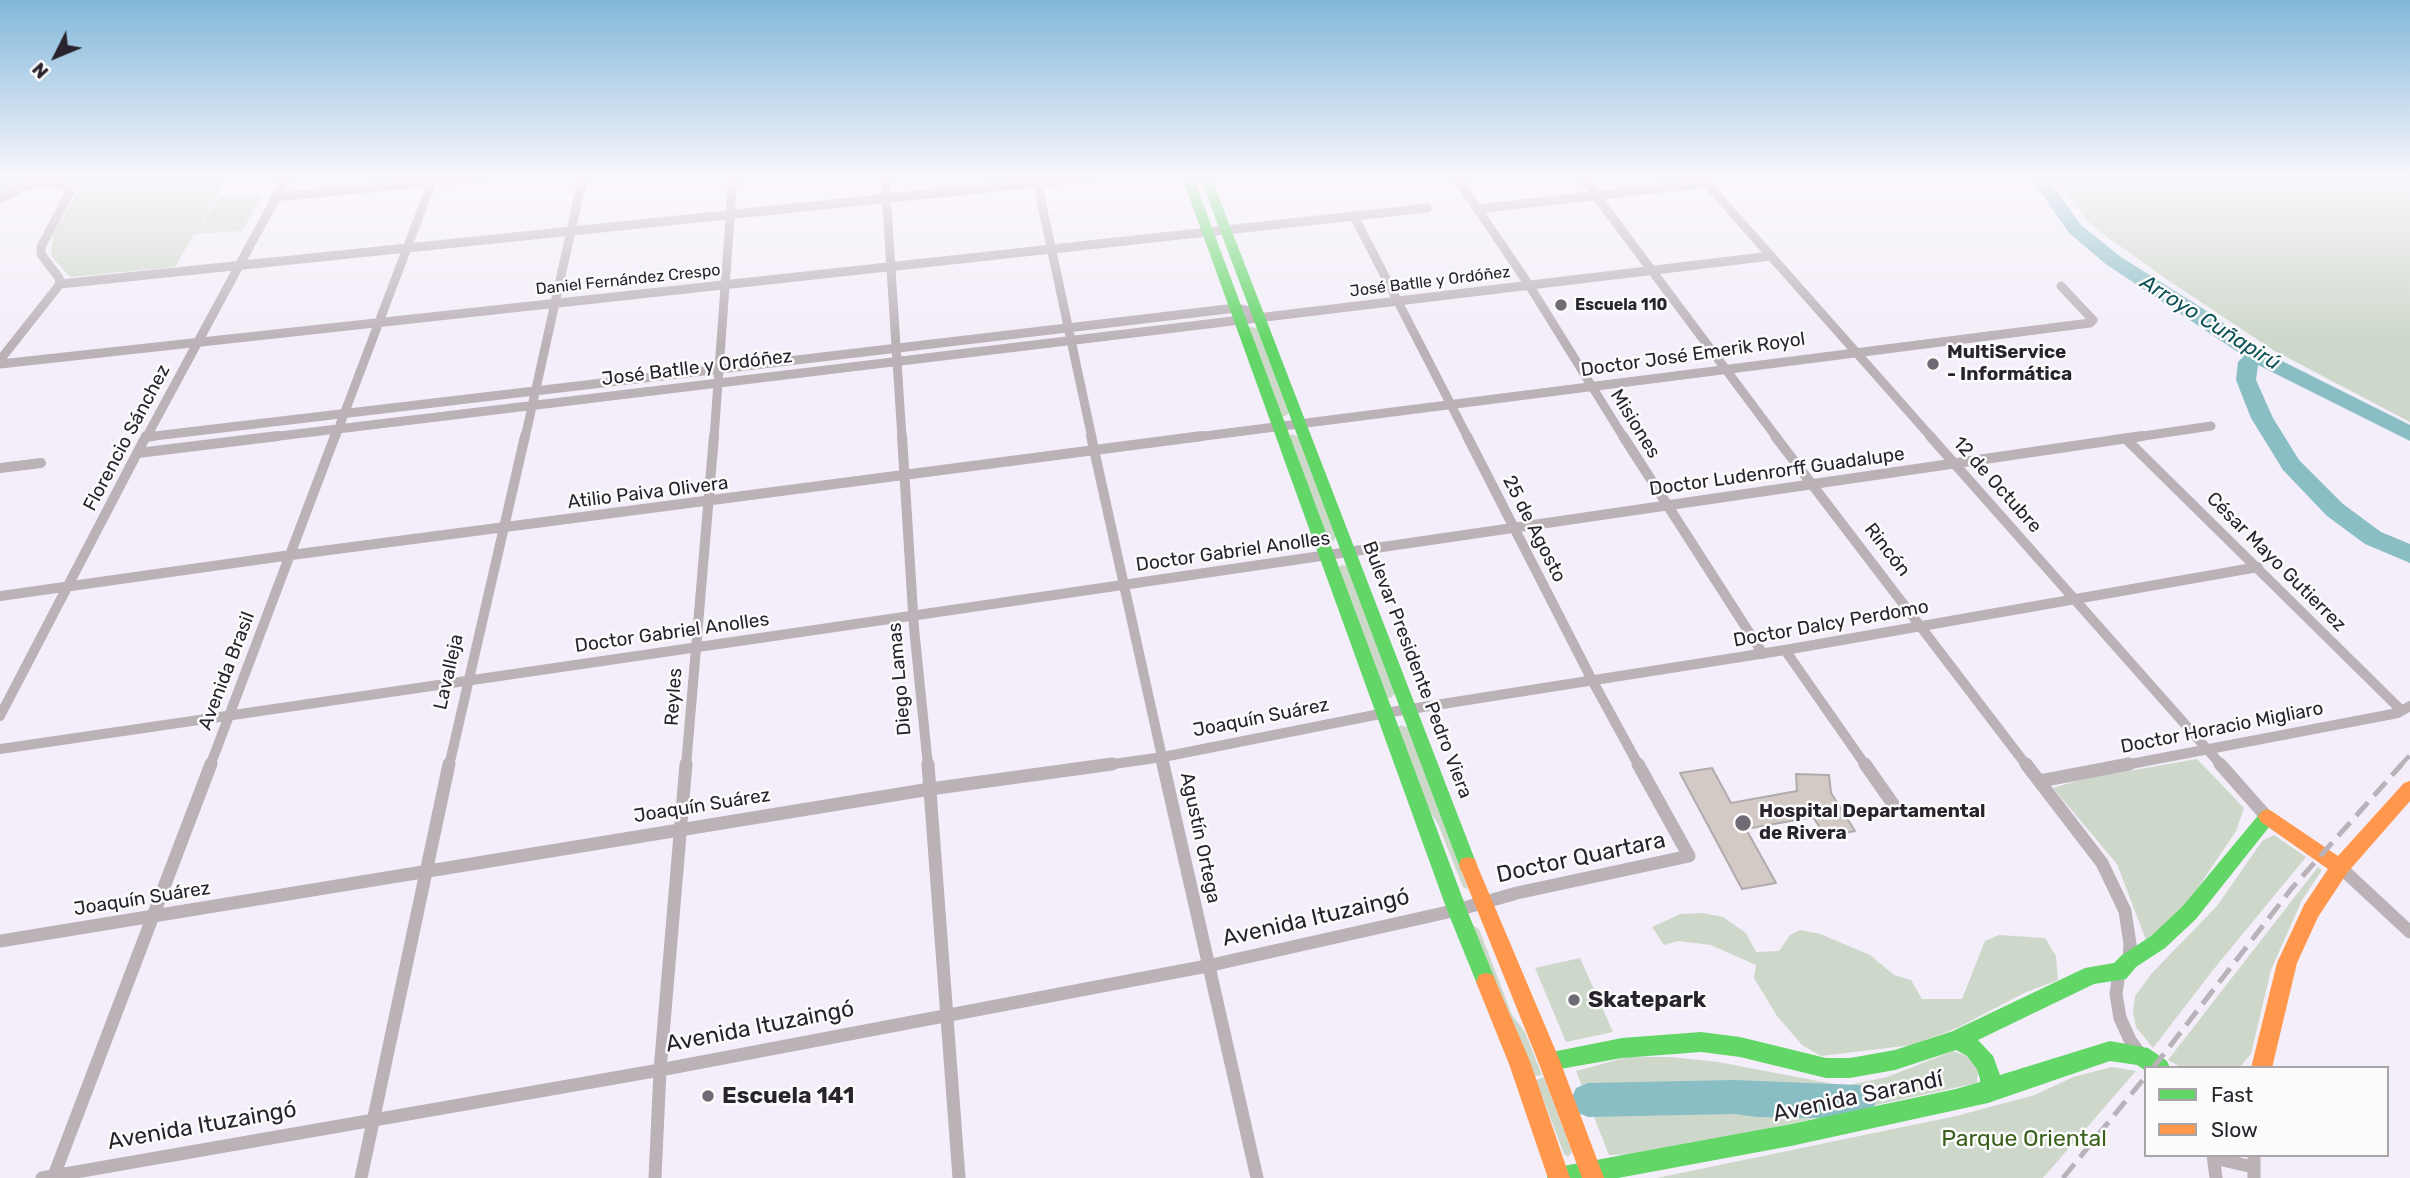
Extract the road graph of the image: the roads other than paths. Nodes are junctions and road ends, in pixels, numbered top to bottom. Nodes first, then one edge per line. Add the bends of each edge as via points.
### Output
1 (49, 232) edge
2 (258, 232) edge
3 (412, 232) edge
4 (554, 232) edge
5 (572, 232) edge
6 (729, 232) edge
7 (889, 232) edge
8 (1046, 232) edge
9 (1192, 232) edge
10 (1208, 232) edge
11 (1227, 232) edge
12 (1362, 232) edge
13 (1492, 232) edge
14 (1622, 232) edge
15 (1750, 232) edge
16 (405, 248) junction
17 (1050, 250) junction
18 (1771, 256) junction
19 (241, 264) junction
20 (891, 265) junction
21 (1651, 271) junction
22 (60, 284) junction
23 (725, 284) junction
24 (1528, 285) junction
25 (2061, 286) dead end
26 (1398, 301) junction
27 (556, 302) junction
28 (1238, 315) junction
29 (1260, 318) junction
30 (380, 321) junction
31 (1068, 327) junction
32 (1071, 340) junction
33 (200, 341) junction
34 (897, 347) junction
35 (1855, 351) junction
36 (898, 360) junction
37 (0, 362) edge
38 (720, 368) junction
39 (1725, 369) junction
40 (719, 383) junction
41 (1592, 387) junction
42 (537, 390) junction
43 (533, 405) junction
44 (1450, 405) junction
45 (346, 411) junction
46 (1301, 425) junction
47 (2210, 426) dead end
48 (340, 428) junction
49 (1279, 428) junction
50 (146, 437) junction
51 (2126, 439) junction
52 (1096, 451) junction
53 (138, 453) junction
54 (41, 463) dead end
55 (1954, 464) junction
56 (0, 468) edge
57 (904, 476) junction
58 (1811, 484) junction
59 (709, 503) junction
60 (1666, 506) junction
61 (502, 529) junction
62 (1514, 529) junction
63 (1349, 552) junction
64 (291, 555) junction
65 (1327, 556) junction
66 (2258, 568) junction
67 (69, 585) junction
68 (1123, 585) junction
69 (0, 596) edge
70 (2076, 600) junction
71 (913, 615) junction
72 (1923, 627) junction
73 (695, 648) junction
74 (1785, 650) junction
75 (1763, 654) junction
76 (467, 680) junction
77 (1592, 680) junction
78 (2405, 708) edge
79 (1409, 709) junction
80 (1385, 713) junction
81 (0, 716) edge
82 (228, 716) junction
83 (0, 749) edge
84 (2207, 749) junction
85 (1163, 757) junction
86 (2040, 781) junction
87 (930, 789) junction
88 (2410, 789) edge
89 (1893, 804) dead end
90 (2266, 816) junction
91 (682, 829) junction
92 (1689, 856) joint
93 (2340, 867) junction
94 (425, 871) junction
95 (1482, 901) junction
96 (1457, 910) junction
97 (152, 917) junction
98 (2410, 932) edge
99 (0, 942) edge
100 (1207, 966) junction
101 (2124, 966) junction
102 (947, 1014) junction
103 (1957, 1040) junction
104 (2141, 1055) junction
105 (1549, 1061) junction
106 (2157, 1066) edge
107 (2261, 1066) edge
108 (660, 1070) junction
109 (1988, 1092) junction
110 (374, 1118) junction
111 (2214, 1157) edge
112 (2254, 1167) edge
113 (1591, 1175) edge
114 (50, 1177) edge
115 (361, 1178) edge
116 (654, 1178) edge
117 (959, 1178) edge
118 (1257, 1178) edge
119 (1559, 1178) edge
120 (2216, 1178) edge

1 - 22 street via 41,247
2 - 19 street, Florencio Sánchez
3 - 16 street, Avenida Brasil
4 - 16 street
5 - 27 street, Lavalleja
6 - 23 street, Reyles
7 - 20 street, Diego Lamas
8 - 17 street, Agustín Ortega
9 - 17 street, Daniel Fernández Crespo
10 - 28 street
11 - 29 street, Bulevar Presidente Pedro Viera
12 - 26 street, 25 de Agosto
13 - 24 street, Misiones
14 - 21 street, Rincón
15 - 18 street, 12 de Octubre
16 - 19 street
16 - 30 street, Avenida Brasil
17 - 20 street, Daniel Fernández Crespo
17 - 31 street, Agustín Ortega
18 - 21 street, José Batlle y Ordóñez
18 - 35 street, 12 de Octubre
19 - 22 street
19 - 33 street, Florencio Sánchez
20 - 23 street, Daniel Fernández Crespo
20 - 34 street, Diego Lamas
21 - 24 street, José Batlle y Ordóñez
21 - 39 street, Rincón
22 - 37 street
23 - 27 street, Daniel Fernández Crespo
23 - 38 street, Reyles
24 - 26 street, José Batlle y Ordóñez
24 - 41 street, Misiones
25 - 35 street, Doctor José Emerik Royol via 2093,320 2090,323
26 - 29 street, José Batlle y Ordóñez
26 - 44 street, 25 de Agosto
27 - 30 street, Daniel Fernández Crespo
27 - 42 street, Lavalleja
28 - 29 street, José Batlle y Ordóñez
28 - 31 street, José Batlle y Ordóñez
28 - 32 street, José Batlle y Ordóñez
28 - 49 street
29 - 46 street, Bulevar Presidente Pedro Viera
30 - 33 street, Daniel Fernández Crespo
30 - 45 street, Avenida Brasil
31 - 32 street, Agustín Ortega
31 - 34 street, José Batlle y Ordóñez
32 - 36 street, José Batlle y Ordóñez
32 - 52 street, Agustín Ortega
33 - 37 street, Daniel Fernández Crespo
33 - 50 street, Florencio Sánchez
34 - 36 street, Diego Lamas
34 - 38 street, José Batlle y Ordóñez
35 - 39 street, Doctor José Emerik Royol
35 - 55 street, 12 de Octubre
36 - 40 street, José Batlle y Ordóñez
36 - 57 street, Diego Lamas
38 - 40 street, Reyles
38 - 42 street, José Batlle y Ordóñez
39 - 41 street, Doctor José Emerik Royol
39 - 58 street, Rincón
40 - 43 street, José Batlle y Ordóñez
40 - 59 street, Reyles
41 - 44 street, Doctor José Emerik Royol
41 - 60 street, Misiones
42 - 43 street, Lavalleja
42 - 45 street, José Batlle y Ordóñez
43 - 48 street, José Batlle y Ordóñez
43 - 61 street, Lavalleja
44 - 46 street, Doctor José Emerik Royol
44 - 62 street, 25 de Agosto
45 - 48 street, Avenida Brasil
45 - 50 street, José Batlle y Ordóñez
46 - 49 street, Atilio Paiva Olivera
46 - 63 street, Bulevar Presidente Pedro Viera
47 - 51 street, Doctor Ludenrorff Guadalupe
48 - 53 street, José Batlle y Ordóñez
48 - 64 street, Avenida Brasil
49 - 52 street, Atilio Paiva Olivera
49 - 65 street
50 - 53 street, Florencio Sánchez
51 - 55 street, Doctor Ludenrorff Guadalupe
51 - 66 street, César Mayo Gutierrez
52 - 57 street, Atilio Paiva Olivera
52 - 68 street, Agustín Ortega
53 - 67 street, Florencio Sánchez
54 - 56 street
55 - 58 street, Doctor Ludenrorff Guadalupe
55 - 70 street, 12 de Octubre
57 - 59 street, Atilio Paiva Olivera
57 - 71 street, Diego Lamas
58 - 60 street, Doctor Ludenrorff Guadalupe
58 - 72 street, Rincón
59 - 61 street, Atilio Paiva Olivera
59 - 73 street, Reyles
60 - 62 street, Doctor Ludenrorff Guadalupe
60 - 75 street, Misiones
61 - 64 street, Atilio Paiva Olivera
61 - 76 street, Lavalleja
62 - 63 street, Doctor Ludenrorff Guadalupe
62 - 77 street, 25 de Agosto
63 - 65 street, Doctor Gabriel Anolles
63 - 79 street, Bulevar Presidente Pedro Viera
64 - 67 street, Atilio Paiva Olivera
64 - 82 street, Avenida Brasil
65 - 68 street, Doctor Gabriel Anolles
65 - 80 street
66 - 70 street, Doctor Dalcy Perdomo
66 - 78 street, César Mayo Gutierrez
67 - 69 street, Atilio Paiva Olivera
67 - 81 street, Florencio Sánchez
68 - 71 street, Doctor Gabriel Anolles
68 - 85 street, Agustín Ortega
70 - 72 street, Doctor Dalcy Perdomo
70 - 84 street, 12 de Octubre
71 - 73 street, Doctor Gabriel Anolles
71 - 87 street, Diego Lamas
72 - 74 street, Doctor Dalcy Perdomo
72 - 86 street, Rincón
73 - 76 street, Doctor Gabriel Anolles
73 - 91 street, Reyles
74 - 75 street, Doctor Dalcy Perdomo
74 - 89 street
75 - 77 street, Doctor Dalcy Perdomo
76 - 82 street, Doctor Gabriel Anolles
76 - 94 street, Lavalleja
77 - 79 street, Doctor Dalcy Perdomo
77 - 92 street, 25 de Agosto
78 - 84 street, Doctor Horacio Migliaro
79 - 80 street, Joaquín Suárez
79 - 95 street, Bulevar Presidente Pedro Viera
80 - 85 street, Joaquín Suárez
80 - 96 street
82 - 83 street, Doctor Gabriel Anolles
82 - 97 street, Avenida Brasil
84 - 86 street, Doctor Horacio Migliaro
84 - 90 street, 12 de Octubre
85 - 87 street, Joaquín Suárez
85 - 100 street, Agustín Ortega
86 - 101 street, Rincón via 2102,863 2119,895 2128,926
87 - 91 street, Joaquín Suárez
87 - 102 street, Diego Lamas
88 - 93 street
90 - 93 street
90 - 101 street via 2189,913
91 - 94 street, Joaquín Suárez
91 - 108 street, Reyles
92 - 95 street, Doctor Quartara
93 - 98 street
93 - 107 street via 2311,911 2287,962
94 - 97 street, Joaquín Suárez
94 - 110 street, Lavalleja
95 - 96 street, Avenida Ituzaingó
95 - 105 street, Bulevar Presidente Pedro Viera
96 - 100 street, Avenida Ituzaingó
96 - 119 street via 1520,1064
97 - 99 street, Joaquín Suárez
97 - 114 street, Avenida Brasil
100 - 102 street, Avenida Ituzaingó
100 - 118 street, Agustín Ortega
101 - 103 street via 2092,975
101 - 104 street, Rincón via 2116,994 2120,1018
102 - 108 street, Avenida Ituzaingó
102 - 117 street, Diego Lamas
103 - 105 street via 1895,1060 1850,1068 1826,1068 1701,1042 1622,1048
103 - 109 street via 1974,1049 1986,1063 1992,1079
104 - 106 street, Avenida Sarandí
104 - 109 street, Avenida Sarandí via 2110,1051
105 - 113 street, Bulevar Presidente Pedro Viera
108 - 110 street, Avenida Ituzaingó
108 - 116 street, Reyles
109 - 113 street, Avenida Sarandí
110 - 114 street, Avenida Ituzaingó
110 - 115 street, Lavalleja
111 - 112 street
111 - 120 street
113 - 119 street, Avenida Sarandí

